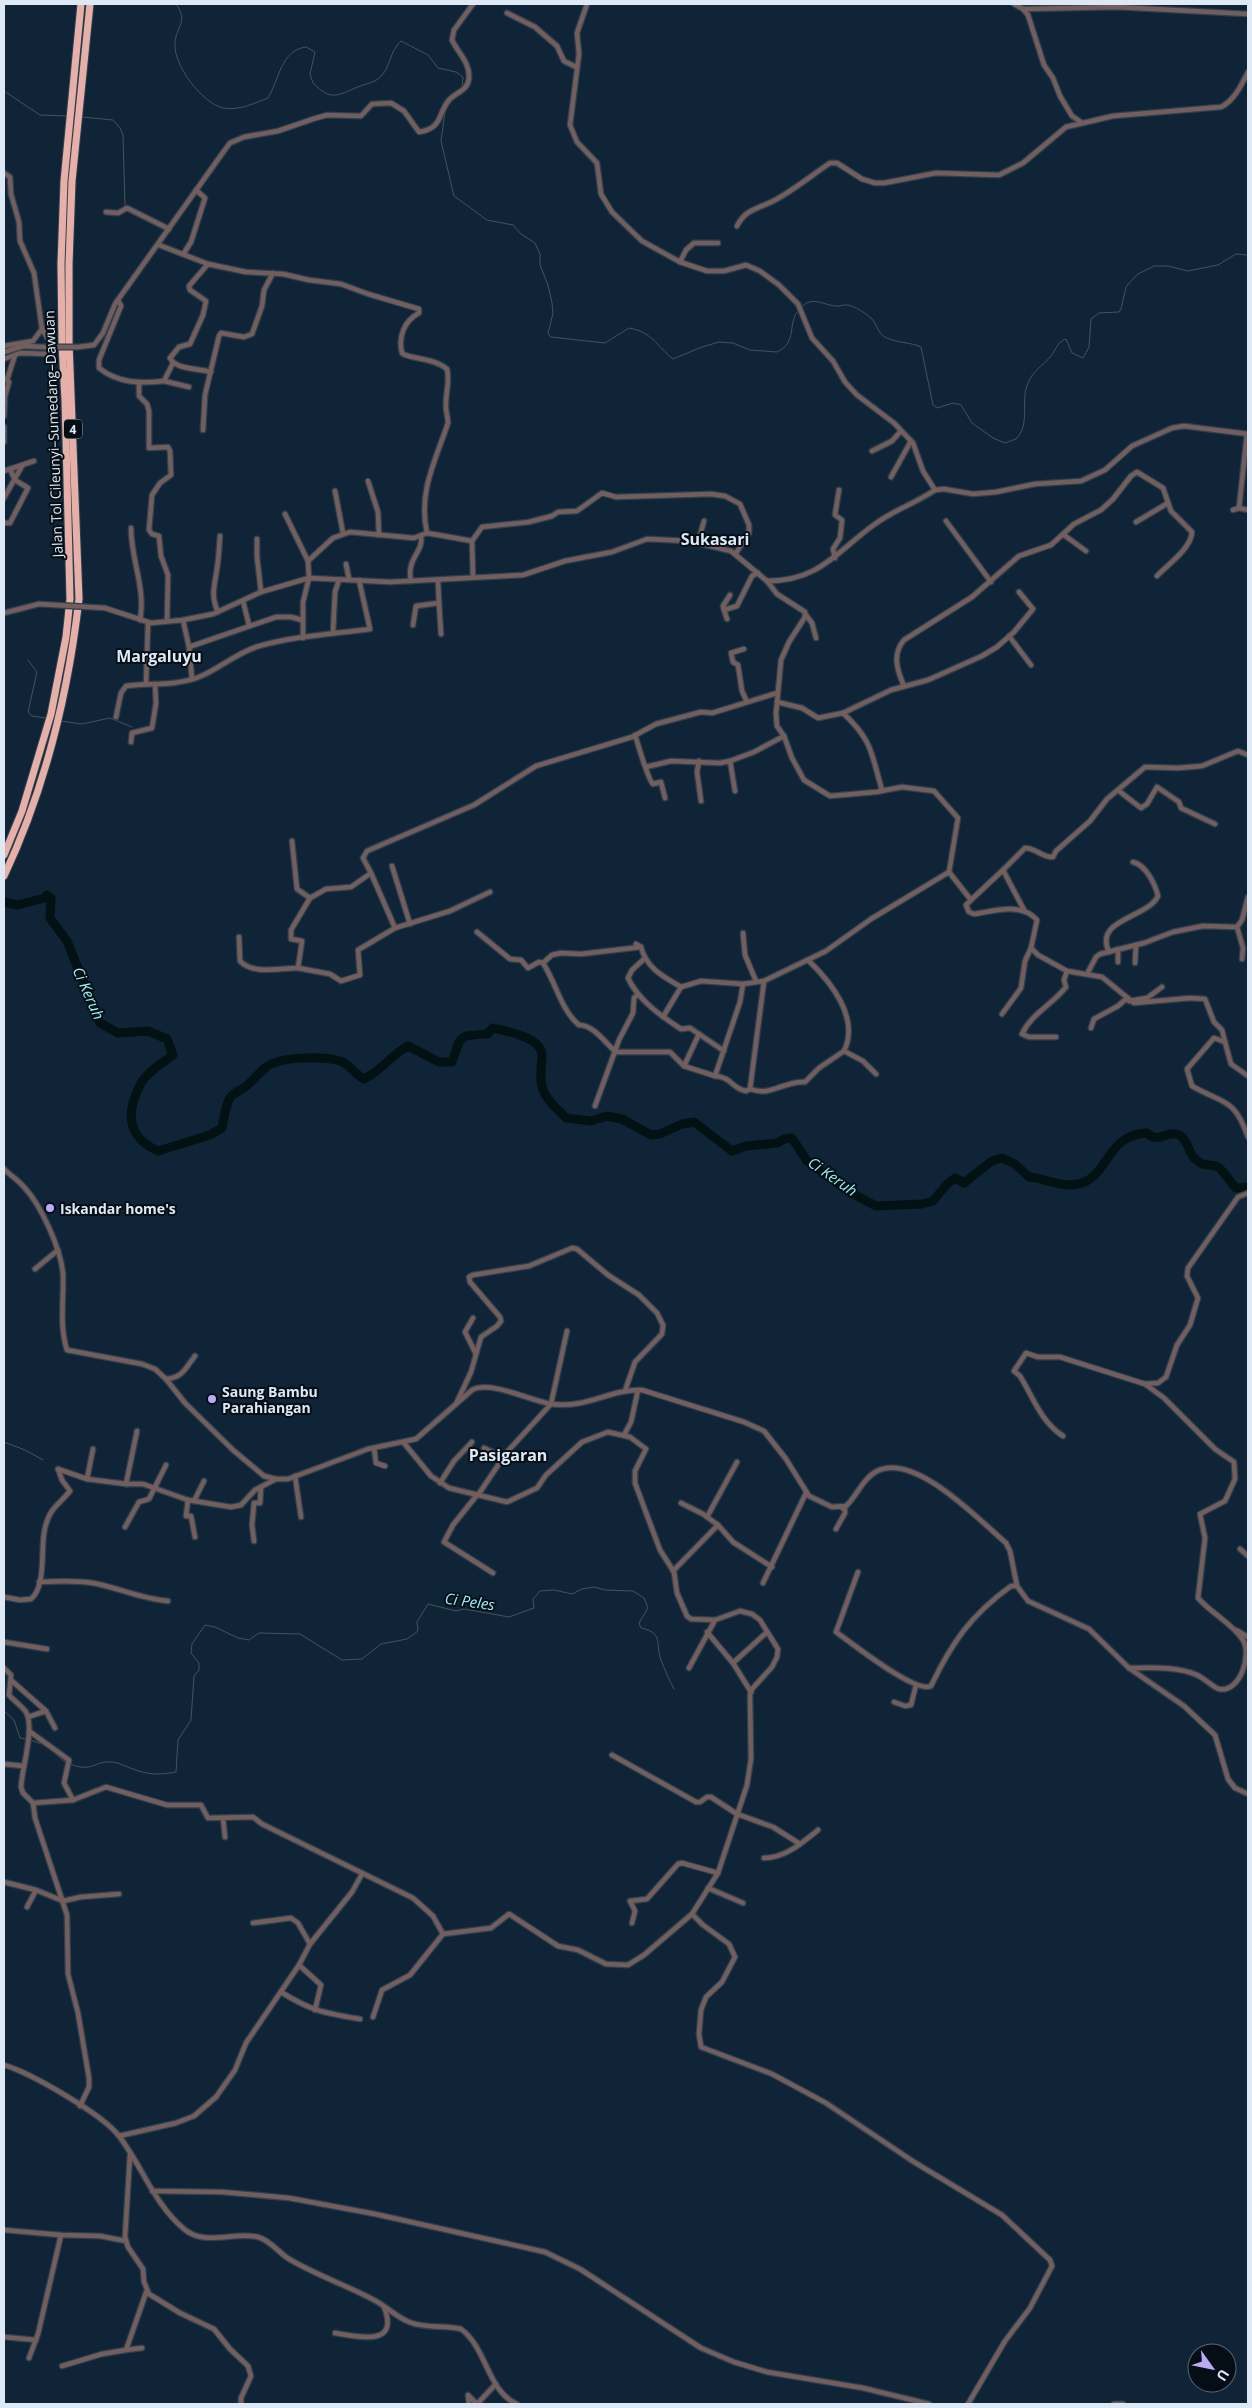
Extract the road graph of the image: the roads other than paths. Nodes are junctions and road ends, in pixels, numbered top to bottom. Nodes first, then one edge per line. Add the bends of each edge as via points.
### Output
1 (81, 4) edge
2 (90, 4) edge
3 (474, 4) edge
4 (587, 4) edge
5 (1014, 4) edge
6 (1023, 9) junction
7 (507, 13) dead end
8 (1248, 14) edge
9 (576, 67) junction
10 (1248, 72) edge
11 (1081, 122) junction
12 (4, 173) edge
13 (196, 190) junction
14 (106, 212) dead end
15 (737, 226) dead end
16 (169, 229) junction
17 (718, 243) dead end
18 (159, 245) junction
19 (184, 253) junction
20 (680, 262) junction
21 (208, 264) junction
22 (273, 273) junction
23 (118, 300) junction
24 (107, 324) junction
25 (112, 326) junction
26 (42, 329) junction
27 (50, 342) dead end
28 (4, 346) edge
29 (51, 350) dead end
30 (4, 352) edge
31 (15, 354) junction
32 (4, 359) edge
33 (174, 362) junction
34 (211, 372) junction
35 (5, 379) edge
36 (164, 381) junction
37 (139, 382) junction
38 (189, 387) dead end
39 (4, 416) edge
40 (4, 427) edge
41 (202, 430) dead end
42 (901, 431) junction
43 (1248, 434) edge
44 (911, 440) junction
45 (4, 442) edge
46 (872, 451) dead end
47 (34, 461) dead end
48 (22, 466) junction
49 (10, 469) junction
50 (4, 471) edge
51 (891, 476) dead end
52 (15, 480) junction
53 (368, 481) dead end
54 (838, 490) dead end
55 (935, 490) junction
56 (335, 491) dead end
57 (4, 498) edge
58 (1168, 503) junction
59 (1239, 508) junction
60 (1233, 510) dead end
61 (1248, 510) edge
62 (285, 514) dead end
63 (704, 521) dead end
64 (946, 521) dead end
65 (1136, 522) dead end
66 (4, 524) edge
67 (131, 528) dead end
68 (343, 533) junction
69 (427, 533) junction
70 (380, 534) junction
71 (1064, 535) junction
72 (220, 536) dead end
73 (421, 536) junction
74 (257, 539) dead end
75 (472, 541) junction
76 (698, 542) junction
77 (1086, 551) dead end
78 (736, 553) junction
79 (835, 558) junction
80 (308, 561) junction
81 (346, 564) dead end
82 (758, 573) junction
83 (1157, 576) dead end
84 (473, 577) junction
85 (309, 578) junction
86 (349, 579) junction
87 (339, 580) junction
88 (359, 580) junction
89 (411, 581) junction
90 (438, 581) junction
91 (767, 581) junction
92 (990, 582) junction
93 (261, 592) junction
94 (1019, 592) dead end
95 (730, 595) dead end
96 (243, 601) junction
97 (439, 603) junction
98 (724, 610) junction
99 (218, 612) junction
100 (4, 613) edge
101 (805, 614) junction
102 (727, 619) dead end
103 (140, 620) junction
104 (184, 620) junction
105 (302, 620) junction
106 (167, 621) junction
107 (148, 622) junction
108 (249, 625) junction
109 (413, 625) dead end
110 (333, 633) junction
111 (441, 634) dead end
112 (1009, 636) junction
113 (303, 638) junction
114 (816, 638) dead end
115 (189, 647) junction
116 (744, 649) dead end
117 (1030, 665) dead end
118 (192, 679) junction
119 (146, 684) junction
120 (155, 684) junction
121 (904, 686) junction
122 (777, 693) junction
123 (747, 702) junction
124 (777, 702) junction
125 (843, 713) junction
126 (116, 717) dead end
127 (635, 735) junction
128 (784, 736) junction
129 (131, 742) dead end
130 (1248, 755) edge
131 (699, 761) junction
132 (730, 761) junction
133 (646, 767) junction
134 (882, 790) junction
135 (735, 791) dead end
136 (1120, 791) junction
137 (665, 798) dead end
138 (701, 801) dead end
139 (1215, 824) dead end
140 (292, 841) dead end
141 (4, 855) edge
142 (1133, 862) dead end
143 (392, 866) dead end
144 (1003, 870) junction
145 (948, 872) junction
146 (371, 873) junction
147 (4, 876) edge
148 (490, 892) dead end
149 (1248, 897) edge
150 (310, 898) junction
151 (971, 900) junction
152 (1024, 910) junction
153 (410, 924) junction
154 (395, 928) junction
155 (1237, 928) junction
156 (476, 932) dead end
157 (743, 933) dead end
158 (239, 938) dead end
159 (636, 944) dead end
160 (1136, 945) junction
161 (641, 947) junction
162 (1031, 948) junction
163 (1118, 949) junction
164 (1109, 952) junction
165 (644, 959) junction
166 (1242, 959) dead end
167 (808, 960) junction
168 (1118, 962) dead end
169 (543, 963) junction
170 (1135, 963) dead end
171 (298, 968) junction
172 (1067, 971) junction
173 (1087, 974) junction
174 (764, 980) junction
175 (756, 981) junction
176 (743, 984) junction
177 (681, 987) junction
178 (1162, 987) dead end
179 (638, 994) junction
180 (1128, 1000) junction
181 (1002, 1014) dead end
182 (663, 1017) junction
183 (1091, 1028) dead end
184 (699, 1034) junction
185 (1056, 1037) dead end
186 (1225, 1042) junction
187 (724, 1051) junction
188 (844, 1051) junction
189 (616, 1052) junction
190 (684, 1066) junction
191 (876, 1074) dead end
192 (714, 1076) junction
193 (1248, 1076) edge
194 (750, 1088) junction
195 (595, 1106) dead end
196 (1248, 1137) edge
197 (4, 1169) edge
198 (1248, 1192) edge
199 (58, 1250) junction
200 (35, 1269) dead end
201 (472, 1318) dead end
202 (567, 1330) dead end
203 (476, 1354) junction
204 (195, 1356) dead end
205 (166, 1379) junction
206 (1145, 1384) junction
207 (638, 1390) junction
208 (626, 1391) junction
209 (551, 1404) junction
210 (455, 1406) junction
211 (136, 1431) dead end
212 (624, 1435) junction
213 (1063, 1436) dead end
214 (472, 1442) dead end
215 (404, 1443) junction
216 (374, 1448) junction
217 (484, 1448) dead end
218 (92, 1449) dead end
219 (503, 1457) junction
220 (737, 1462) dead end
221 (166, 1465) dead end
222 (386, 1466) dead end
223 (295, 1476) junction
224 (87, 1479) junction
225 (276, 1479) junction
226 (204, 1481) dead end
227 (440, 1483) junction
228 (126, 1484) junction
229 (261, 1487) junction
230 (155, 1488) junction
231 (806, 1493) junction
232 (477, 1495) junction
233 (188, 1500) junction
234 (194, 1501) junction
235 (681, 1503) dead end
236 (841, 1507) junction
237 (301, 1517) dead end
238 (707, 1517) junction
239 (718, 1525) junction
240 (125, 1526) dead end
241 (836, 1529) dead end
242 (195, 1537) dead end
243 (254, 1541) dead end
244 (1240, 1549) dead end
245 (1248, 1556) edge
246 (772, 1567) junction
247 (673, 1570) junction
248 (858, 1572) dead end
249 (493, 1573) dead end
250 (39, 1582) junction
251 (763, 1584) dead end
252 (1017, 1586) junction
253 (4, 1597) edge
254 (168, 1601) dead end
255 (715, 1620) junction
256 (1233, 1629) junction
257 (707, 1632) junction
258 (767, 1632) junction
259 (1248, 1637) edge
260 (4, 1642) edge
261 (47, 1649) dead end
262 (733, 1663) junction
263 (4, 1668) edge
264 (690, 1668) dead end
265 (1129, 1668) junction
266 (12, 1681) junction
267 (916, 1686) junction
268 (751, 1692) junction
269 (894, 1702) dead end
270 (46, 1712) junction
271 (28, 1717) junction
272 (55, 1728) dead end
273 (29, 1731) junction
274 (612, 1755) dead end
275 (4, 1764) edge
276 (24, 1766) junction
277 (1248, 1794) edge
278 (73, 1800) junction
279 (32, 1803) junction
280 (737, 1814) junction
281 (223, 1818) junction
282 (818, 1830) dead end
283 (224, 1837) dead end
284 (800, 1844) junction
285 (764, 1858) dead end
286 (718, 1872) junction
287 (362, 1874) junction
288 (4, 1882) edge
289 (708, 1888) junction
290 (36, 1890) junction
291 (119, 1894) dead end
292 (62, 1901) junction
293 (743, 1903) dead end
294 (27, 1907) dead end
295 (692, 1914) junction
296 (253, 1923) dead end
297 (632, 1923) dead end
298 (443, 1934) junction
299 (310, 1944) junction
300 (299, 1965) junction
301 (281, 1992) junction
302 (315, 2010) junction
303 (373, 2017) dead end
304 (360, 2019) dead end
305 (4, 2065) edge
306 (80, 2106) junction
307 (119, 2136) junction
308 (130, 2154) junction
309 (152, 2191) junction
310 (4, 2230) edge
311 (61, 2235) junction
312 (126, 2241) junction
313 (147, 2290) junction
314 (383, 2306) junction
315 (336, 2333) dead end
316 (4, 2337) edge
317 (36, 2340) junction
318 (142, 2348) dead end
319 (126, 2350) junction
320 (29, 2358) dead end
321 (62, 2366) dead end
322 (496, 2384) junction
323 (241, 2404) edge
324 (469, 2404) edge
325 (518, 2404) edge
326 (929, 2404) edge
327 (968, 2404) edge
328 (1114, 2404) edge
329 (1123, 2404) edge

1 - 141 highway, Jalan Tol Cileunyi–Sumedang–Dawuan / 4 via 64,180 61,264 70,599 51,714 22,811
2 - 147 highway, Jalan Tol Cileunyi–Sumedang–Dawuan / 4 via 72,180 69,264 79,599 60,717 30,814
3 - 13 street via 454,30 452,40 468,64 468,83 449,100 438,123 430,129 419,132 398,105 380,102 372,104 361,116 327,115 230,143
4 - 9 street via 577,33 579,54
5 - 6 street
6 - 8 street via 1117,7
6 - 11 street via 1044,65 1072,116
7 - 9 street via 535,27 557,46 564,61
9 - 20 street via 570,125 576,142 597,163 598,184 605,203 633,235
10 - 11 street via 1226,105 1221,107 1113,116
11 - 15 street via 1066,127 1024,163 999,175 936,173 875,183 862,179 837,163 830,163 774,201 752,209
12 - 26 street via 10,176 20,241 34,273
13 - 16 street
13 - 19 street via 205,198
14 - 16 street via 118,213 127,208
16 - 18 street
17 - 20 street via 694,243
18 - 19 street
18 - 23 street
19 - 21 street
20 - 42 street via 707,271 724,271 746,265 769,277 798,304 812,338 833,361 845,382
21 - 22 street via 246,272
21 - 33 street via 189,286 206,300 206,308 190,343 179,347 170,358
22 - 34 street via 264,290 252,334 244,337 221,333
22 - 69 street via 341,284 419,309 404,328 402,353 433,360 445,367 449,382 445,404 448,423 425,490
23 - 24 street
23 - 25 street via 122,304
24 - 25 street
24 - 30 street, bridge via 94,344 24,346
25 - 37 street via 99,368 121,381
26 - 27 street
26 - 28 street via 33,341
29 - 31 street via 49,354
31 - 32 street
31 - 35 street
33 - 34 street
33 - 36 street
34 - 41 street via 203,406
35 - 39 street via 9,382
36 - 37 street
36 - 38 street
37 - 106 street via 139,396 149,411 149,448 168,447 170,451 171,475 160,482 152,495 149,530 159,536 161,556 168,575
40 - 45 street
42 - 44 street
42 - 46 street via 892,441
43 - 55 street via 1184,426 1172,428 1132,446 1105,470 1081,481 1035,484 973,494
43 - 59 street
44 - 51 street
44 - 55 street via 923,471
47 - 48 street
48 - 49 street
48 - 52 street
49 - 50 street
49 - 52 street
52 - 57 street
52 - 66 street via 28,488 13,519
53 - 70 street via 378,512
54 - 79 street via 835,515 842,520 840,538 833,549
55 - 79 street via 875,524
56 - 68 street
58 - 65 street
58 - 71 street via 1160,485 1135,473 1101,510 1074,524
58 - 83 street via 1171,511 1188,526 1192,537
59 - 60 street
59 - 61 street
62 - 80 street
63 - 76 street
64 - 92 street
67 - 103 street via 142,594
68 - 70 street
68 - 80 street
69 - 73 street
69 - 75 street
70 - 73 street
71 - 77 street
71 - 92 street via 1051,545 1019,556
72 - 99 street via 213,587 213,602
73 - 89 street via 420,547 411,562
74 - 93 street
75 - 78 street via 482,527 529,522 558,512 577,511 602,493 627,497 711,494 735,500 743,511 750,533
75 - 84 street
76 - 78 street
76 - 84 street via 647,539 612,552 565,561 523,575
78 - 82 street
79 - 91 street via 792,580
80 - 85 street
81 - 86 street
82 - 91 street
82 - 98 street via 752,576 737,606
84 - 90 street
85 - 87 street
85 - 93 street
85 - 105 street
86 - 87 street
86 - 88 street
87 - 110 street via 335,592
88 - 89 street
88 - 110 street via 371,628
89 - 90 street
90 - 97 street
91 - 101 street via 777,594
92 - 121 street via 959,607 918,630 897,648 897,669
93 - 96 street
94 - 112 street via 1033,609
95 - 98 street
96 - 99 street
96 - 108 street
97 - 109 street via 416,606
97 - 111 street
98 - 102 street
99 - 104 street
100 - 103 street, bridge via 39,604 105,608
101 - 114 street via 812,623
101 - 122 street via 781,660
103 - 107 street
104 - 106 street
104 - 115 street
105 - 108 street via 276,617
105 - 113 street
106 - 107 street
107 - 119 street
108 - 115 street
110 - 113 street
112 - 117 street
112 - 121 street via 997,647 964,665
113 - 118 street via 281,640 236,654 209,673
115 - 118 street
116 - 123 street via 730,653 738,665
118 - 120 street
119 - 120 street
119 - 126 street via 126,686 121,693
120 - 129 street via 152,728 132,733
121 - 125 street
122 - 123 street
122 - 124 street
123 - 127 street via 656,724
124 - 125 street via 802,708 818,718
124 - 128 street via 777,726
125 - 134 street via 869,743
127 - 133 street
127 - 146 street via 536,766 474,805 379,844 364,854
128 - 132 street
128 - 134 street via 804,780 818,790 838,796
130 - 136 street via 1238,751 1213,763 1192,768 1145,767
131 - 132 street
131 - 133 street via 671,760
131 - 138 street via 697,772
132 - 135 street
133 - 137 street via 648,780 653,784 661,782
134 - 145 street via 902,787 934,791 956,814 957,826
136 - 139 street via 1141,808 1157,787 1179,802 1181,808
136 - 144 street via 1107,799 1090,821 1064,842 1053,858 1025,848
140 - 150 street via 295,887
142 - 164 street via 1143,868 1158,896 1150,905 1112,928 1105,937
143 - 153 street
144 - 151 street
144 - 152 street
145 - 151 street
145 - 167 street
146 - 150 street via 351,887 326,890
146 - 154 street
148 - 153 street via 450,911
149 - 155 street
150 - 171 street via 291,930 291,939 302,941
151 - 152 street via 966,905 974,914
152 - 162 street via 1037,920
153 - 154 street
154 - 171 street via 358,950 360,975 341,981 330,974
155 - 160 street via 1203,926
155 - 166 street via 1243,948
156 - 169 street via 509,958 521,960 528,968
157 - 175 street via 745,955
158 - 171 street via 240,961 244,965 256,970
159 - 161 street
160 - 163 street
160 - 170 street
161 - 165 street
161 - 169 street via 561,953 552,955
162 - 172 street
162 - 181 street via 1025,961 1021,988
163 - 164 street
163 - 168 street
164 - 173 street via 1096,957
165 - 177 street
165 - 179 street via 628,978
167 - 174 street
167 - 188 street via 832,987 845,1010 849,1035
169 - 189 street via 569,1017 579,1026 585,1025
172 - 173 street
172 - 185 street via 1066,987 1033,1018 1022,1034
173 - 180 street via 1108,981
174 - 175 street
174 - 194 street
175 - 176 street
176 - 177 street via 701,981
176 - 187 street
177 - 182 street
178 - 180 street via 1147,998
179 - 182 street
179 - 189 street
180 - 183 street via 1094,1019
180 - 186 street via 1139,1004 1202,998 1207,1002 1214,1022 1222,1030
182 - 184 street via 681,1029 690,1028
184 - 187 street
184 - 190 street
186 - 193 street via 1231,1064
186 - 196 street via 1214,1038 1210,1040 1188,1066 1187,1073 1192,1086 1226,1101 1235,1110
187 - 192 street
188 - 191 street via 863,1061
188 - 194 street via 805,1082 791,1081 768,1091
189 - 190 street via 670,1052
189 - 195 street
190 - 192 street
192 - 194 street via 727,1078 739,1090 746,1092
197 - 199 street via 32,1198
198 - 206 street via 1238,1197 1188,1268 1187,1276 1198,1298 1190,1325 1177,1345 1166,1377 1158,1383
199 - 200 street
199 - 205 street via 63,1272 67,1350 149,1366
201 - 203 street via 465,1336
202 - 209 street
203 - 208 street via 483,1334 497,1326 501,1319 470,1282 471,1276 529,1266 574,1248 639,1295 657,1313 663,1326 662,1334 636,1362
203 - 210 street
204 - 205 street via 181,1375
205 - 225 street via 185,1403 233,1450 264,1476
206 - 213 street via 1056,1356 1038,1357 1026,1353 1014,1371 1046,1420
206 - 256 street via 1164,1398 1215,1449 1234,1462 1235,1479 1225,1501 1200,1514 1205,1538 1198,1592 1198,1598 1206,1607
207 - 208 street
207 - 212 street via 631,1422
207 - 231 street via 693,1405 764,1431 786,1459
208 - 209 street via 576,1405
209 - 210 street via 482,1387 472,1390
209 - 219 street
210 - 215 street via 422,1435
211 - 228 street
212 - 232 street via 608,1432 582,1442 546,1474 537,1488 507,1502
212 - 247 street via 645,1448 635,1471 635,1483 660,1550
214 - 227 street
215 - 216 street
215 - 227 street
216 - 222 street via 376,1463
216 - 223 street
217 - 219 street
218 - 224 street
219 - 232 street
220 - 238 street
221 - 230 street
223 - 225 street
223 - 237 street
224 - 228 street
224 - 250 street via 58,1469 70,1491 53,1507 46,1525
225 - 229 street
226 - 234 street
227 - 232 street
228 - 230 street
229 - 234 street via 237,1507
229 - 243 street via 260,1503 254,1504
230 - 233 street
230 - 240 street via 148,1500 139,1502
231 - 236 street via 832,1507
231 - 246 street
232 - 249 street via 444,1542
233 - 234 street
233 - 242 street via 186,1516 191,1516
235 - 238 street
236 - 241 street via 846,1510
236 - 252 street via 849,1503 869,1477 879,1470 895,1468 918,1474 961,1504 1006,1543
238 - 239 street
239 - 246 street via 733,1542
239 - 247 street
244 - 245 street
246 - 251 street
247 - 255 street via 677,1593 687,1616
248 - 267 street via 836,1632 899,1678
250 - 253 street via 31,1599
250 - 254 street via 94,1583 148,1599
252 - 265 street via 1028,1601 1089,1629
252 - 267 street via 1011,1586 996,1597 966,1626 947,1652 931,1686
255 - 257 street
255 - 258 street via 740,1611 760,1620
256 - 259 street
256 - 265 street via 1244,1640 1248,1658 1237,1681 1223,1689 1187,1671
257 - 262 street
257 - 264 street
258 - 262 street
258 - 268 street via 778,1649 777,1657
260 - 261 street
262 - 268 street
263 - 266 street
265 - 277 street via 1184,1706 1215,1735 1228,1779 1233,1786
266 - 270 street
266 - 271 street via 9,1696
267 - 269 street via 911,1705
268 - 280 street via 751,1759 748,1785
270 - 271 street
270 - 272 street
271 - 273 street
273 - 276 street
273 - 278 street via 68,1759 64,1783
274 - 280 street via 696,1802 712,1797
275 - 276 street
276 - 279 street via 21,1787
278 - 279 street
278 - 281 street via 106,1787 167,1805 201,1805 208,1818
279 - 292 street
280 - 284 street via 774,1827
280 - 286 street
281 - 283 street
281 - 287 street via 256,1818 262,1824
282 - 284 street
284 - 285 street via 775,1857
286 - 289 street
286 - 297 street via 678,1864 647,1899 630,1901 635,1911
287 - 298 street via 418,1902 433,1916
287 - 299 street via 352,1892
288 - 290 street
289 - 293 street
289 - 295 street
290 - 292 street
290 - 294 street
291 - 292 street
292 - 306 street via 68,1925 68,1974 89,2078 89,2087
295 - 298 street via 628,1965 606,1964 578,1950 558,1946 509,1914 491,1928
295 - 327 street via 728,1944 735,1957 730,1969 706,1997 701,2010 699,2034 703,2049 772,2074 826,2103 914,2162 1002,2215 1052,2263 1030,2308 1005,2341
296 - 299 street via 291,1918 298,1923
298 - 303 street via 410,1975 382,1990
299 - 300 street
300 - 301 street
300 - 302 street via 321,1985
301 - 302 street
301 - 307 street via 246,2043 235,2070 204,2109 176,2123
302 - 304 street
305 - 306 street via 35,2078
306 - 307 street
307 - 308 street
308 - 309 street
308 - 312 street
309 - 314 street via 190,2234 207,2238 261,2238 291,2260
309 - 326 street via 222,2192 288,2198 545,2252 580,2269 701,2348 734,2362 767,2372 863,2388
310 - 311 street
311 - 312 street via 100,2236
311 - 317 street
312 - 313 street via 143,2269
313 - 319 street
313 - 323 street via 180,2313 214,2329 248,2366 251,2376
314 - 315 street via 388,2322 386,2330 379,2336 365,2338
314 - 322 street via 417,2325 464,2330
316 - 317 street
317 - 320 street
318 - 319 street
319 - 321 street
322 - 324 street via 477,2404 468,2395
322 - 325 street via 508,2400
328 - 329 street

